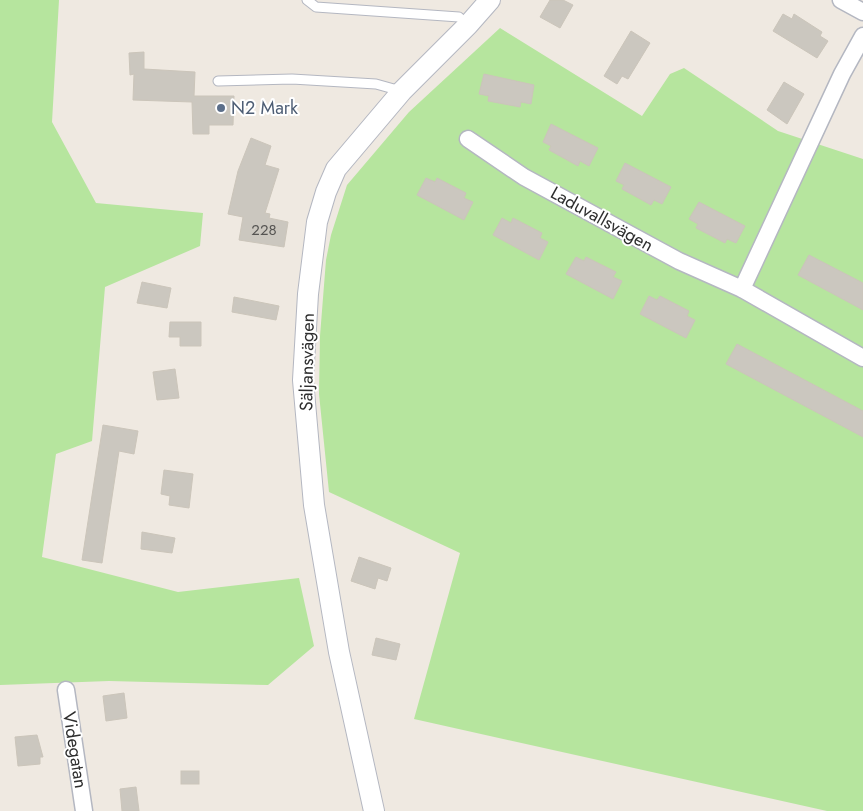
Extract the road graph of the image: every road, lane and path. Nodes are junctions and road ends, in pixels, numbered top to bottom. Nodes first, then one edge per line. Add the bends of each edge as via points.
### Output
1 (307, 0) edge
2 (490, 0) edge
3 (841, 0) edge
4 (863, 12) edge
5 (468, 25) junction
6 (863, 36) edge
7 (218, 81) dead end
8 (402, 91) junction
9 (468, 139) dead end
10 (742, 289) junction
11 (863, 358) edge
12 (66, 690) dead end
13 (84, 811) edge
14 (374, 811) edge

1 - 5 lane via 316,8 459,17
2 - 5 street, Säljansvägen
3 - 4 street
5 - 8 street, Säljansvägen
6 - 10 street via 842,74
7 - 8 lane via 292,79 376,84
8 - 14 street, Säljansvägen via 336,169 326,192 317,222 308,294 303,380 314,504 339,652
9 - 10 street, Laduvallsvägen via 533,182 679,261
10 - 11 street, Laduvallsvägen
12 - 13 street, Videgatan

